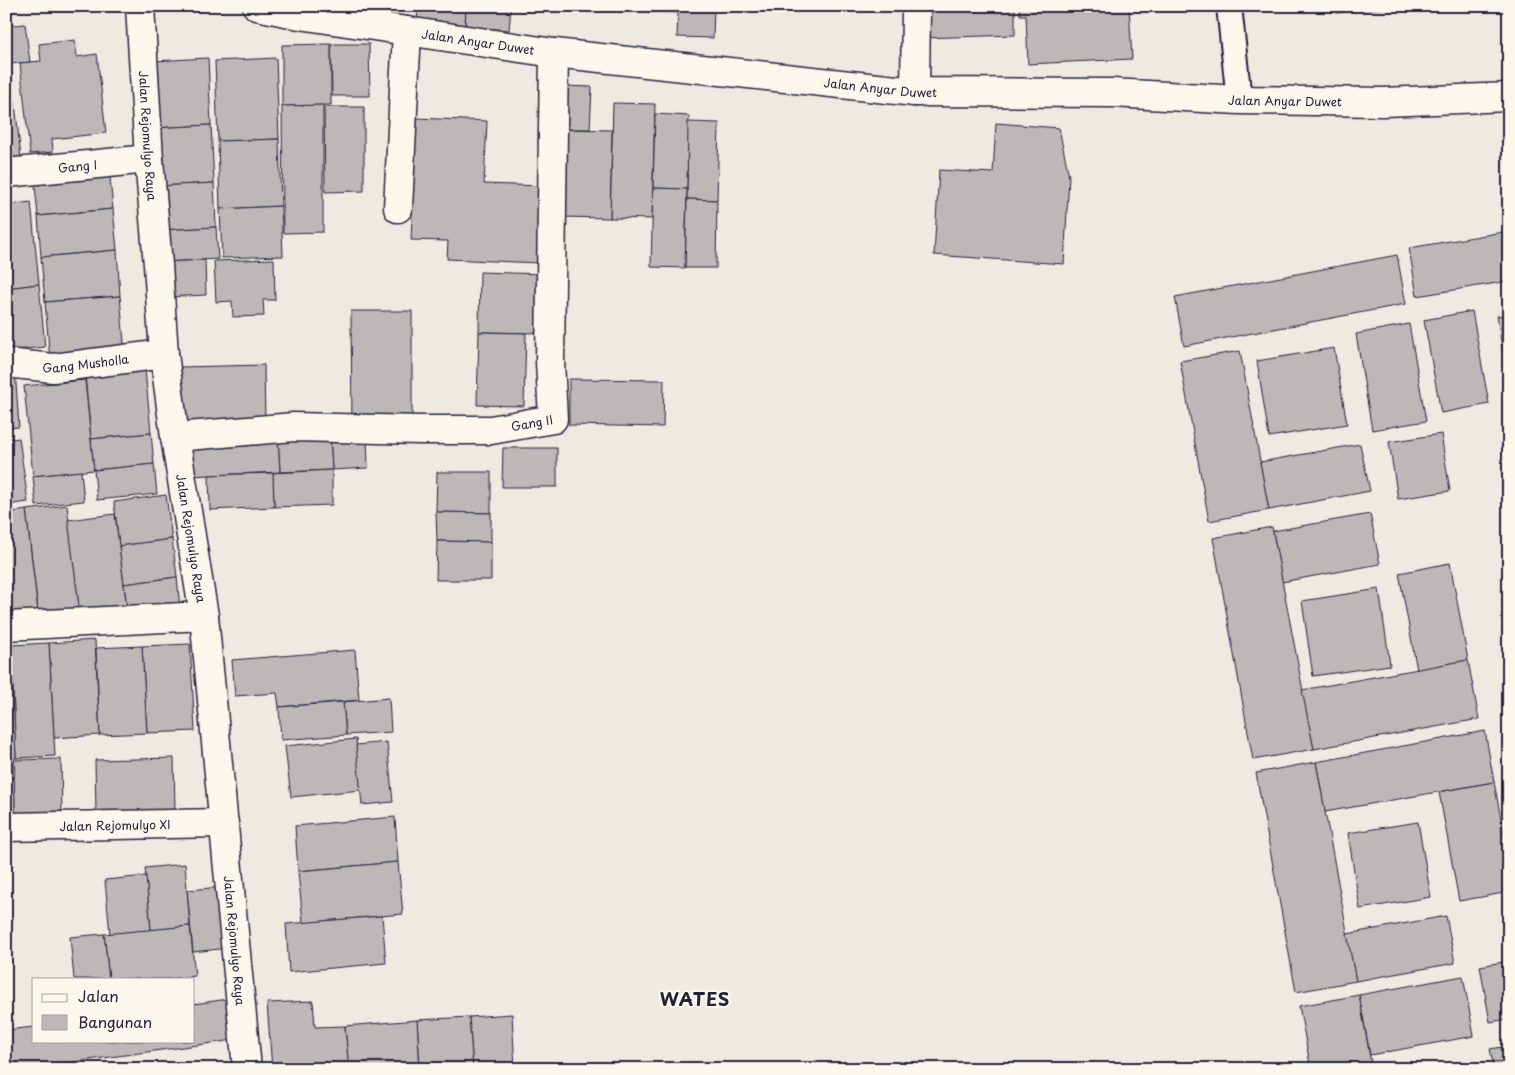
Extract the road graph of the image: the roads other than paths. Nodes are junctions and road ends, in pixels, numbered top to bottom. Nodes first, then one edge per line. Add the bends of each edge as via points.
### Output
1 (140, 6) edge
2 (257, 6) edge
3 (916, 6) edge
4 (1229, 6) edge
5 (407, 31) junction
6 (554, 53) junction
7 (915, 92) junction
8 (1509, 98) edge
9 (1239, 100) junction
10 (149, 159) junction
11 (6, 173) edge
12 (398, 208) dead end
13 (164, 354) junction
14 (6, 363) edge
15 (175, 436) junction
16 (204, 616) junction
17 (6, 626) edge
18 (224, 824) junction
19 (6, 826) edge
20 (247, 1069) edge

1 - 10 street, Jalan Rejomulyo Raya
2 - 5 street, Jalan Anyar Duwet
3 - 7 street
4 - 9 lane
5 - 6 street, Jalan Anyar Duwet
5 - 12 street
6 - 7 street, Jalan Anyar Duwet
6 - 15 street, Gang II via 550,361 553,419 491,430 294,427
7 - 9 street, Jalan Anyar Duwet via 1112,93
8 - 9 street, Jalan Anyar Duwet via 1384,102
10 - 11 street, Gang I
10 - 13 street, Jalan Rejomulyo Raya
13 - 14 street, Gang Musholla via 53,368
13 - 15 street, Jalan Rejomulyo Raya
15 - 16 street, Jalan Rejomulyo Raya
16 - 17 street
16 - 18 street, Jalan Rejomulyo Raya
18 - 19 street, Jalan Rejomulyo XI
18 - 20 street, Jalan Rejomulyo Raya

